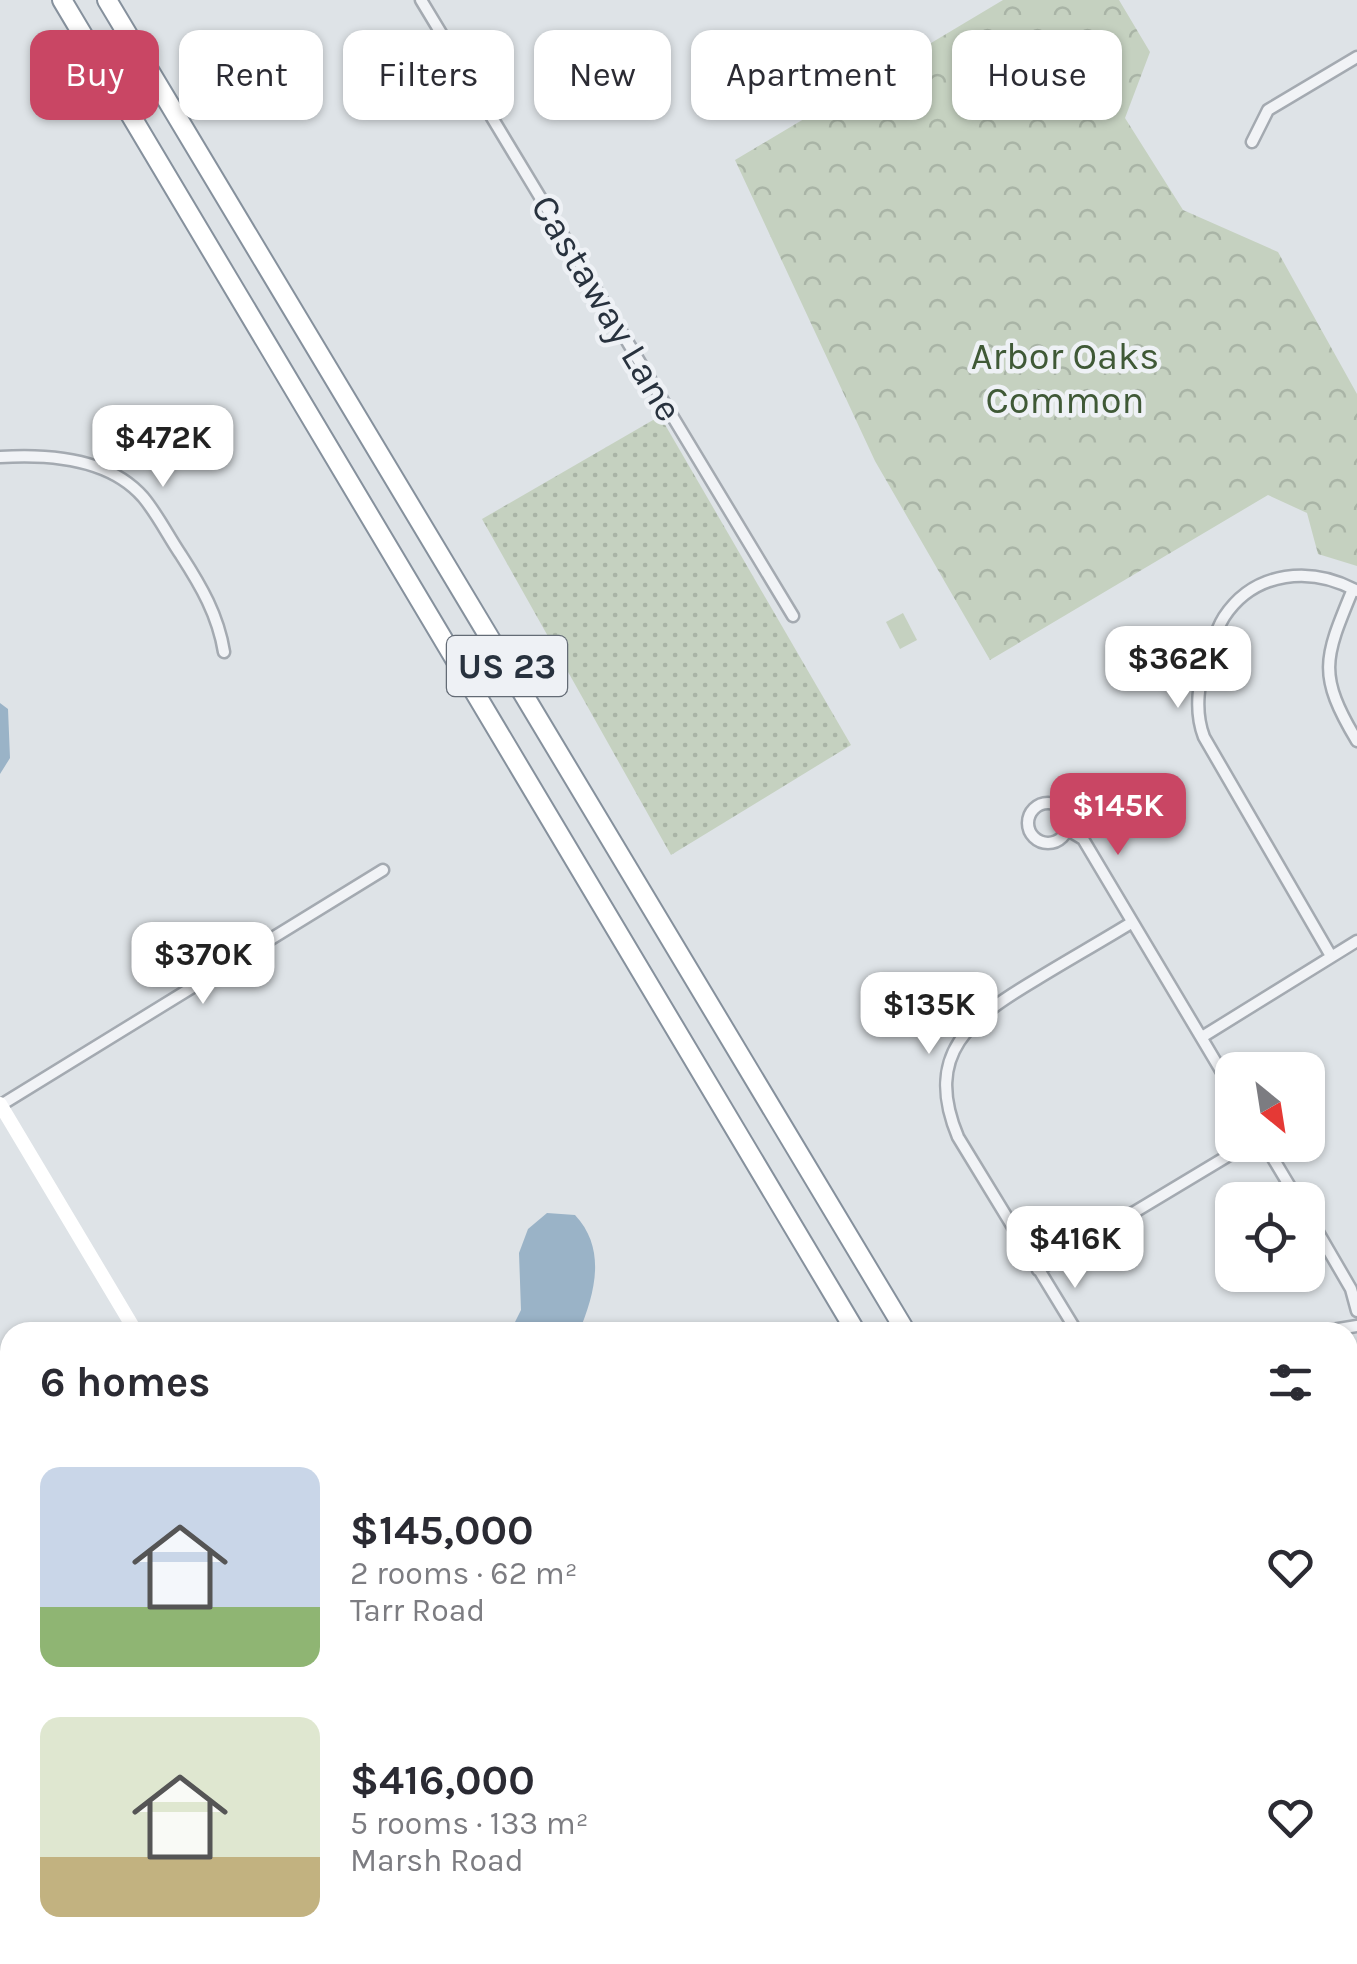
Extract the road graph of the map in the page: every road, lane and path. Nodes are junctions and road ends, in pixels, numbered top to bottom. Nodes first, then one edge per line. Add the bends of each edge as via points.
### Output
1 (62, 0) edge
2 (107, 0) edge
3 (421, 0) edge
4 (1357, 57) edge
5 (1252, 142) dead end
6 (0, 457) edge
7 (1355, 590) edge
8 (793, 616) dead end
9 (224, 652) dead end
10 (1357, 741) edge
11 (1068, 830) junction
12 (383, 870) dead end
13 (1131, 923) junction
14 (1357, 941) edge
15 (1331, 956) junction
16 (1202, 1037) junction
17 (1215, 1060) edge
18 (0, 1105) edge
19 (1218, 1162) edge
20 (1325, 1244) edge
21 (1038, 1270) junction
22 (1357, 1311) edge
23 (130, 1322) edge
24 (850, 1322) edge
25 (900, 1322) edge
26 (1070, 1322) edge

1 - 24 highway, US 23
2 - 25 highway, US 23
3 - 8 street, Castaway Lane
4 - 5 street via 1268,110
6 - 9 street via 72,460 140,493 215,612
7 - 10 street via 1327,665 1332,695
7 - 15 street via 1306,574 1249,592 1224,616 1199,690 1204,738
11 - 11 street via 1054,843 1041,842 1028,827 1030,814 1054,803 1068,817
11 - 13 street via 1083,838
12 - 18 street
13 - 16 street
13 - 21 street via 990,1007 962,1033 949,1061 944,1088 958,1138
14 - 15 street
15 - 16 street
16 - 17 street
18 - 23 main road
19 - 21 street
20 - 22 street
21 - 26 street

